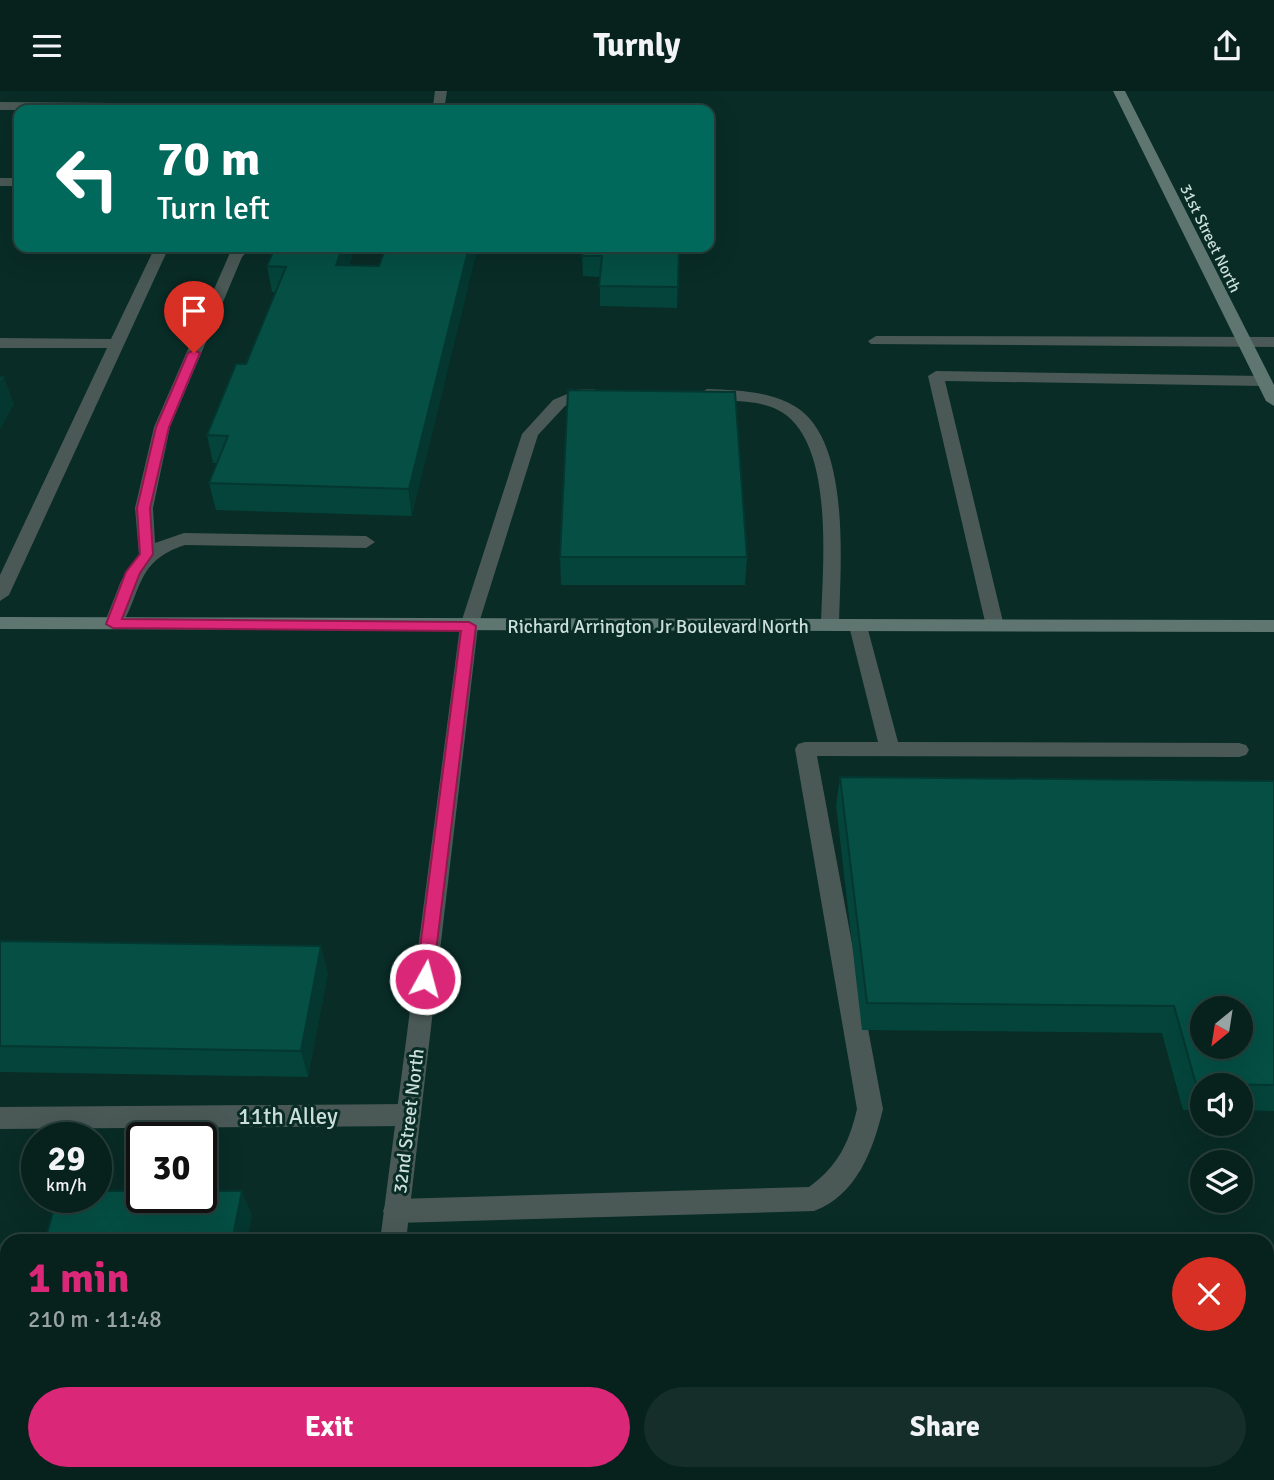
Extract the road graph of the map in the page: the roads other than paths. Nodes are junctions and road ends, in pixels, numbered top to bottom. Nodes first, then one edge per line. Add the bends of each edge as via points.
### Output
1 (1119, 91) edge
2 (160, 252) edge
3 (239, 252) edge
4 (876, 341) dead end
5 (1243, 342) junction
6 (1274, 342) edge
7 (0, 344) edge
8 (116, 344) junction
9 (1264, 381) junction
10 (616, 393) edge
11 (695, 394) edge
12 (1274, 401) edge
13 (366, 542) dead end
14 (147, 554) junction
15 (0, 595) edge
16 (0, 623) edge
17 (113, 624) junction
18 (469, 626) junction
19 (830, 626) junction
20 (858, 626) junction
21 (995, 626) junction
22 (1274, 626) edge
23 (890, 750) junction
24 (1238, 750) dead end
25 (408, 1115) junction
26 (0, 1118) edge
27 (396, 1211) junction
28 (394, 1234) edge

1 - 5 street, 31st Street North
2 - 8 street
3 - 14 street via 162,427 144,508
4 - 5 street
5 - 6 street
5 - 9 street, 31st Street North
7 - 8 street
8 - 15 street
9 - 12 street, 31st Street North
9 - 21 street via 936,376
10 - 18 street, 32nd Street North via 579,394 559,403 530,434
11 - 19 street via 771,402 799,416 813,434 828,478
13 - 14 street via 184,539
14 - 17 street via 133,572
16 - 17 street, Richard Arrington Jr Boulevard North
17 - 18 street, Richard Arrington Jr Boulevard North
18 - 19 street, Richard Arrington Jr Boulevard North
18 - 25 street, 32nd Street North
19 - 20 street, Richard Arrington Jr Boulevard North
20 - 21 street, Richard Arrington Jr Boulevard North
20 - 23 street
21 - 22 street, Richard Arrington Jr Boulevard North
23 - 24 street
23 - 27 street via 805,750 870,1109 862,1146 838,1182 814,1199
25 - 26 street, 11th Alley
25 - 27 street, 32nd Street North
27 - 28 street, 32nd Street North

